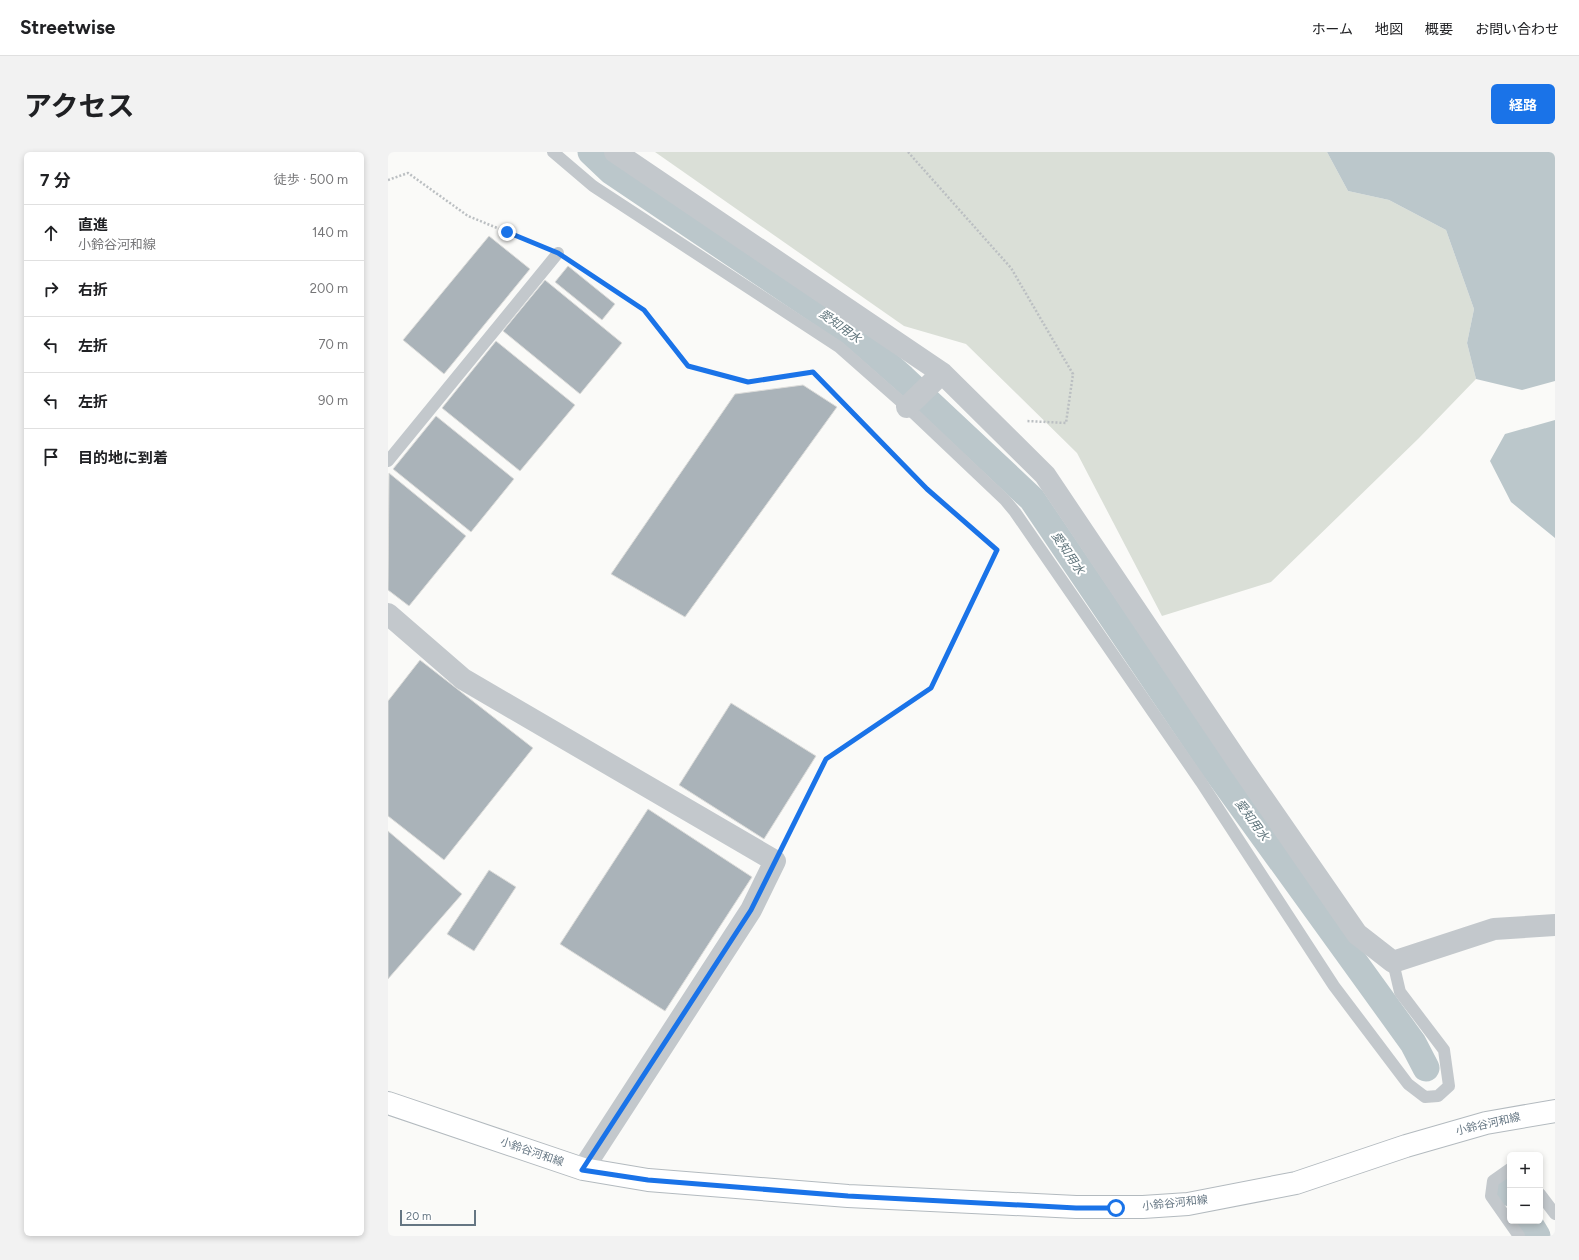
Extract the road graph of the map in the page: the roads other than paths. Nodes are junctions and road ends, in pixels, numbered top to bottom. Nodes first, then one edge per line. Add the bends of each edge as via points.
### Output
1 (553, 152) edge
2 (615, 152) edge
3 (558, 253) road end
4 (937, 377) junction
5 (907, 407) junction
6 (388, 461) edge
7 (388, 614) edge
8 (1555, 925) edge
9 (1393, 962) junction
10 (388, 1103) edge
11 (1555, 1111) edge
12 (582, 1170) junction
13 (1507, 1171) edge
14 (1543, 1198) edge
15 (1555, 1214) edge
16 (1519, 1236) edge

1 - 5 lane via 593,186 839,348
2 - 4 street
3 - 6 lane
4 - 5 street
4 - 9 street via 1045,475 1357,934
5 - 9 lane via 1015,512 1201,782 1334,986 1408,1084 1425,1097 1438,1096 1449,1086 1444,1050 1400,992
7 - 12 street via 463,679 775,861 751,910
8 - 9 street via 1494,929
10 - 12 main road, 小鈴谷河和線
11 - 12 main road, 小鈴谷河和線 via 1486,1123 1406,1146 1296,1183 1188,1204 1143,1208 1076,1208 848,1196 648,1180
13 - 16 lane via 1493,1181 1491,1196
14 - 15 lane

